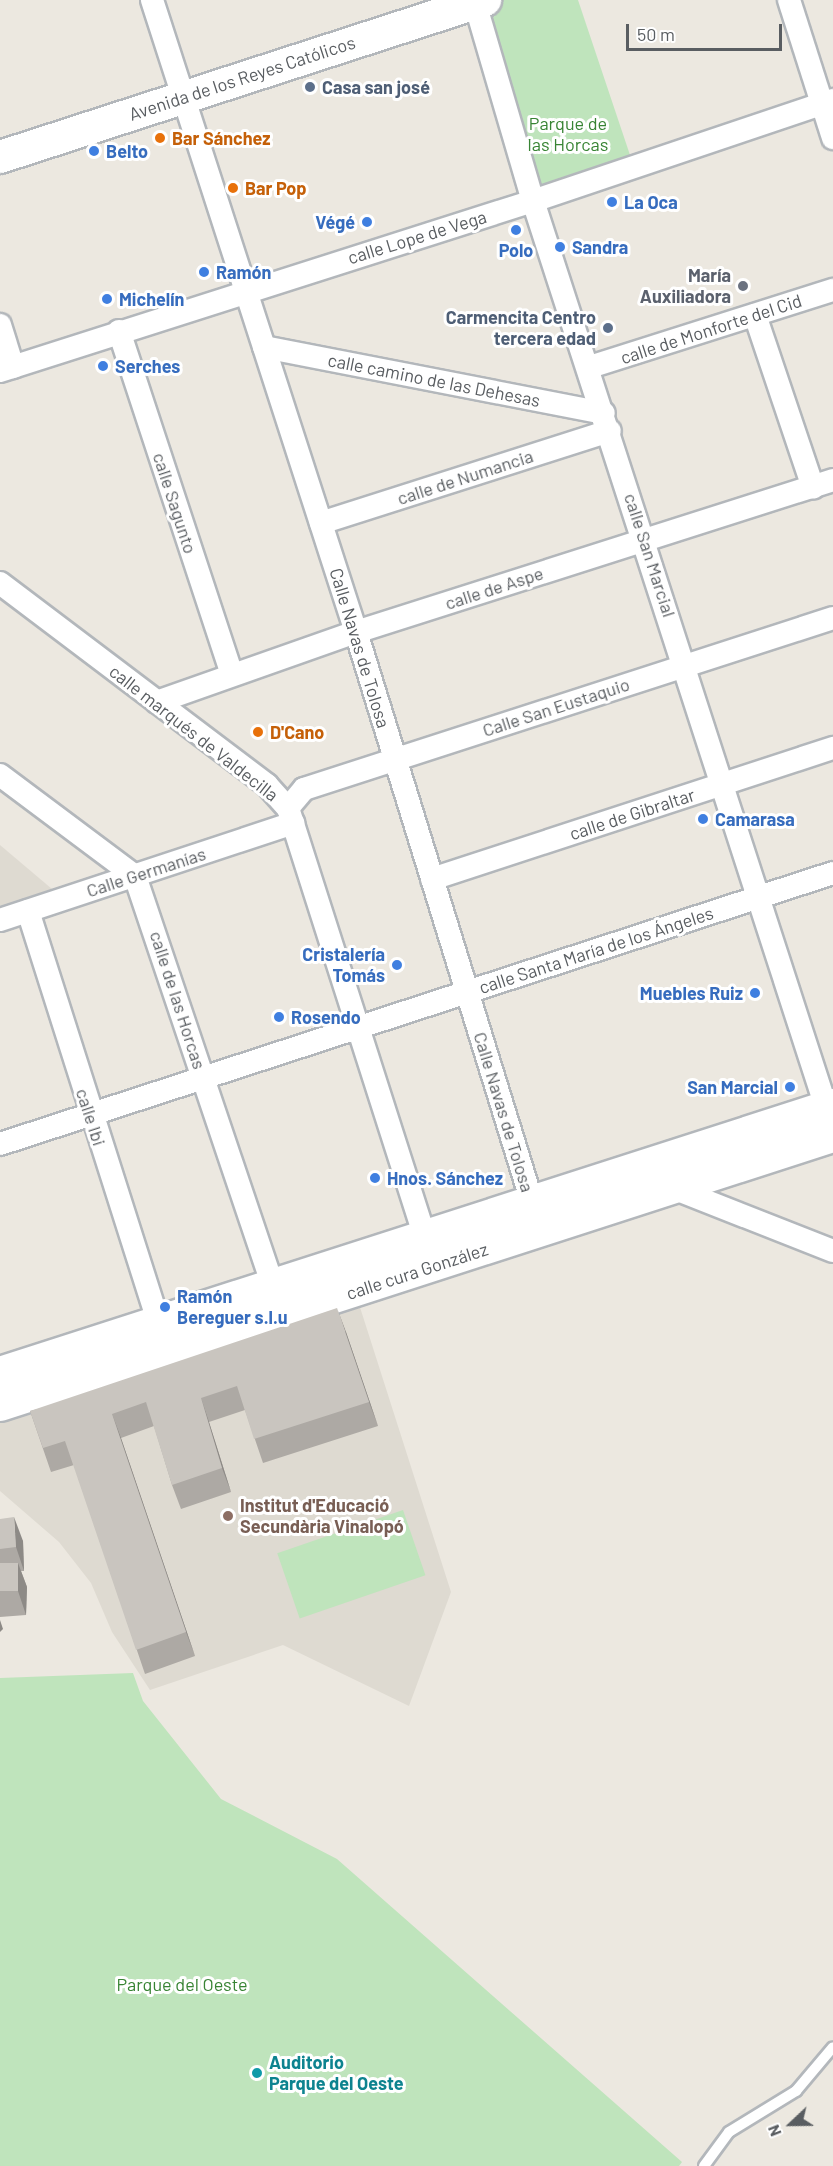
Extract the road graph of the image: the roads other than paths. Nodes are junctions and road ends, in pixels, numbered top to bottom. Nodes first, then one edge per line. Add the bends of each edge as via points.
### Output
1 (152, 0) edge
2 (789, 0) edge
3 (478, 1) edge
4 (184, 96) junction
5 (827, 102) edge
6 (833, 138) edge
7 (0, 157) edge
8 (533, 201) junction
9 (246, 290) junction
10 (833, 290) edge
11 (755, 315) junction
12 (0, 325) edge
13 (119, 331) junction
14 (264, 347) junction
15 (590, 367) junction
16 (7, 369) edge
17 (607, 422) junction
18 (823, 484) edge
19 (321, 523) junction
20 (645, 541) junction
21 (0, 583) edge
22 (833, 618) edge
23 (356, 632) junction
24 (684, 665) junction
25 (232, 675) junction
26 (157, 702) junction
27 (833, 748) edge
28 (395, 759) junction
29 (0, 775) edge
30 (722, 784) junction
31 (290, 816) junction
32 (833, 873) edge
33 (135, 876) junction
34 (432, 879) junction
35 (759, 897) junction
36 (28, 911) junction
37 (0, 920) edge
38 (467, 992) junction
39 (358, 1028) junction
40 (204, 1078) junction
41 (90, 1115) junction
42 (831, 1116) edge
43 (0, 1144) edge
44 (673, 1188) junction
45 (532, 1202) junction
46 (425, 1236) junction
47 (833, 1251) edge
48 (273, 1285) junction
49 (158, 1322) junction
50 (0, 1373) edge
51 (0, 1405) edge
52 (833, 2047) edge
53 (704, 2166) edge

1 - 4 street, Calle Navas de Tolosa
2 - 5 street
3 - 4 main road, Avenida de los Reyes Católicos
3 - 8 street, calle San Marcial
4 - 7 main road, Avenida de los Reyes Católicos
4 - 9 street, Calle Navas de Tolosa
5 - 6 street
5 - 8 street, calle Lope de Vega
8 - 9 street, calle Lope de Vega
8 - 15 street, calle San Marcial
9 - 13 street, calle Lope de Vega
9 - 14 street, Calle Navas de Tolosa
10 - 11 street, calle de Monforte del Cid
11 - 15 street, calle de Monforte del Cid
11 - 18 street
12 - 16 street
13 - 16 street, calle Lope de Vega
13 - 25 street, calle Sagunto
14 - 17 street, calle camino de las Dehesas
14 - 19 street, Calle Navas de Tolosa
15 - 17 street, calle San Marcial
17 - 19 street, calle de Numancia
17 - 20 street, calle San Marcial
18 - 20 street, calle de Aspe
19 - 23 street, Calle Navas de Tolosa
20 - 23 street, calle de Aspe
20 - 24 street, calle San Marcial
21 - 26 street, calle marqués de Valdecilla
22 - 24 street, Calle San Eustaquio
23 - 25 street, calle de Aspe
23 - 28 street, Calle Navas de Tolosa
24 - 28 street, Calle San Eustaquio
24 - 30 street, calle San Marcial
25 - 26 street, calle de Aspe
26 - 31 street, calle marqués de Valdecilla via 267,785
27 - 30 street, calle de Gibraltar
28 - 31 street, Calle San Eustaquio via 304,789
28 - 34 street, Calle Navas de Tolosa
29 - 33 street
30 - 34 street, calle de Gibraltar
30 - 35 street, calle San Marcial
31 - 33 street, Calle Germanías
31 - 39 street, calle marqués de Valdecilla
32 - 35 street, calle Santa María de los Ángeles
33 - 36 street, Calle Germanías
33 - 40 street, calle de las Horcas
34 - 38 street, Calle Navas de Tolosa
35 - 38 street, calle Santa María de los Ángeles
35 - 42 street, calle San Marcial
36 - 37 street, Calle Germanías
36 - 41 street, calle Ibi
38 - 39 street, calle Santa María de los Ángeles
38 - 45 street, Calle Navas de Tolosa
39 - 40 street, calle Santa María de los Ángeles
39 - 46 street, calle marqués de Valdecilla
40 - 41 street, calle Santa María de los Ángeles
40 - 48 street, calle de las Horcas
41 - 43 street, calle Santa María de los Ángeles
41 - 49 street, calle Ibi
42 - 44 main road, calle cura González
42 - 45 main road, calle cura González
44 - 47 street
44 - 51 main road, calle cura González
45 - 46 main road, calle cura González
46 - 48 main road, calle cura González
48 - 49 main road, calle cura González
49 - 50 main road, calle cura González
52 - 53 lane via 796,2091 729,2132

